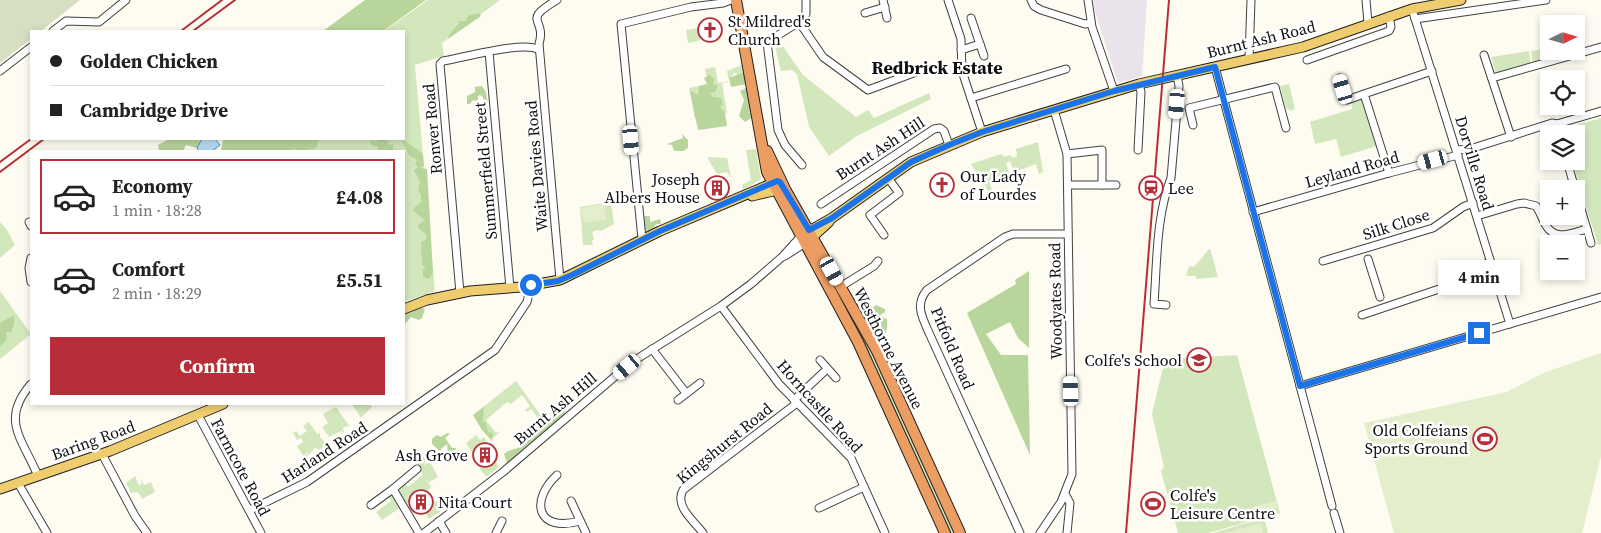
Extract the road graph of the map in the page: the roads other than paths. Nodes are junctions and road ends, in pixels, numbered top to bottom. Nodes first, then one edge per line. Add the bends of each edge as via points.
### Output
1 (126, 0) edge
2 (557, 0) edge
3 (731, 0) edge
4 (736, 0) edge
5 (806, 0) edge
6 (948, 0) edge
7 (1031, 0) edge
8 (1088, 0) edge
9 (1251, 0) edge
10 (1366, 0) edge
11 (1461, 0) edge
12 (1546, 0) edge
13 (884, 4) edge
14 (865, 13) dead end
15 (1414, 14) junction
16 (1389, 16) junction
17 (887, 18) dead end
18 (971, 18) dead end
19 (799, 22) junction
20 (1091, 23) junction
21 (1368, 23) junction
22 (54, 30) edge
23 (1314, 42) junction
24 (980, 44) junction
25 (539, 47) junction
26 (30, 48) edge
27 (1601, 48) edge
28 (961, 50) junction
29 (489, 52) junction
30 (1484, 54) dead end
31 (984, 56) dead end
32 (1319, 56) junction
33 (1249, 59) junction
34 (1307, 60) dead end
35 (1215, 67) junction
36 (927, 68) dead end
37 (1066, 69) dead end
38 (0, 71) edge
39 (1432, 71) junction
40 (1178, 75) junction
41 (1340, 78) dead end
42 (1492, 78) junction
43 (1139, 84) junction
44 (1114, 91) junction
45 (1364, 94) junction
46 (971, 98) junction
47 (1224, 99) junction
48 (1054, 110) junction
49 (1601, 111) edge
50 (1193, 124) dead end
51 (1557, 124) joint
52 (1286, 128) dead end
53 (982, 132) junction
54 (1511, 137) junction
55 (762, 139) junction
56 (949, 145) junction
57 (1138, 150) dead end
58 (1458, 153) junction
59 (1067, 154) junction
60 (802, 165) dead end
61 (767, 172) junction
62 (1389, 172) junction
63 (888, 178) junction
64 (777, 184) junction
65 (1068, 185) junction
66 (1102, 185) junction
67 (1116, 186) dead end
68 (753, 191) junction
69 (738, 198) junction
70 (1473, 203) junction
71 (821, 204) dead end
72 (1253, 212) junction
73 (1477, 216) junction
74 (1585, 222) edge
75 (1587, 229) junction
76 (1068, 234) junction
77 (884, 235) dead end
78 (807, 237) junction
79 (642, 239) junction
80 (1591, 243) dead end
81 (1368, 259) dead end
82 (878, 261) dead end
83 (1323, 261) dead end
84 (1491, 262) junction
85 (560, 280) junction
86 (531, 285) junction
87 (840, 287) junction
88 (510, 288) junction
89 (460, 293) junction
90 (1380, 297) dead end
91 (1601, 297) edge
92 (1166, 304) dead end
93 (720, 306) junction
94 (405, 309) edge
95 (1362, 315) dead end
96 (1510, 324) junction
97 (652, 349) junction
98 (820, 360) dead end
99 (827, 369) junction
100 (836, 378) dead end
101 (700, 383) dead end
102 (30, 385) edge
103 (1300, 386) junction
104 (686, 393) junction
105 (678, 400) dead end
106 (795, 402) junction
107 (221, 405) edge
108 (198, 415) junction
109 (102, 454) junction
110 (417, 469) dead end
111 (557, 475) dead end
112 (38, 476) junction
113 (18, 483) junction
114 (864, 487) junction
115 (0, 489) edge
116 (393, 489) junction
117 (1065, 494) junction
118 (571, 501) dead end
119 (372, 505) dead end
120 (819, 508) dead end
121 (250, 510) junction
122 (580, 520) junction
123 (439, 521) junction
124 (502, 521) dead end
125 (47, 533) edge
126 (147, 533) edge
127 (261, 533) edge
128 (419, 533) edge
129 (424, 533) edge
130 (446, 533) edge
131 (496, 533) edge
132 (586, 533) edge
133 (704, 533) edge
134 (885, 533) edge
135 (945, 533) edge
136 (960, 533) edge
137 (1020, 533) edge
138 (1040, 533) edge
139 (1067, 533) edge
140 (1340, 533) edge

1 - 22 street via 99,22 66,21
2 - 25 street, Waite Davies Road via 539,10
3 - 79 street via 622,24
4 - 55 highway
5 - 19 street via 806,14
6 - 28 street via 961,39
7 - 20 street via 1041,10
8 - 20 street
9 - 33 street
10 - 21 street
11 - 15 main road, Burnt Ash Road
12 - 15 street, Burnt Ash Road
13 - 14 street
13 - 17 street
15 - 16 main road, Burnt Ash Road
15 - 39 street, Dorville Road
16 - 21 main road, Burnt Ash Road
16 - 32 street, Burnt Ash Road via 1389,31
18 - 24 street
19 - 36 street via 823,57 868,90
19 - 60 street via 767,42 778,130 785,145
20 - 44 street
21 - 23 main road, Burnt Ash Road
23 - 32 street
23 - 33 main road, Burnt Ash Road
24 - 28 street
24 - 31 street
25 - 29 street, Ronver Road
25 - 85 street, Waite Davies Road
26 - 38 street
27 - 42 street
28 - 46 street via 962,71
29 - 88 street, Summerfield Street
29 - 89 street, Ronver Road via 444,61 440,66
30 - 42 street
32 - 34 street, Burnt Ash Road
33 - 35 main road, Burnt Ash Road
35 - 40 main road, Burnt Ash Road
35 - 47 street
37 - 46 street
39 - 45 street
39 - 58 street, Dorville Road
40 - 43 main road, Burnt Ash Road
40 - 92 street via 1171,178 1161,222 1154,304
41 - 45 street via 1348,104
42 - 54 street
43 - 44 main road, Burnt Ash Hill
43 - 57 street
44 - 48 main road, Burnt Ash Hill
45 - 62 street
46 - 53 street
47 - 50 street via 1189,108
47 - 52 street via 1275,87
47 - 72 street
48 - 53 main road, Burnt Ash Hill
48 - 59 street, Woodyates Road
49 - 51 street, Leyland Road
51 - 54 street, Leyland Road
53 - 56 main road, Burnt Ash Hill
54 - 58 street, Leyland Road
55 - 61 highway
55 - 64 highway
56 - 63 main road, Burnt Ash Hill via 911,162
56 - 71 street, Burnt Ash Hill via 944,131 934,129
58 - 62 street, Leyland Road
58 - 70 street, Dorville Road
59 - 65 street, Woodyates Road
59 - 66 street via 1102,150
61 - 64 highway
61 - 68 main road
62 - 72 street, Leyland Road
63 - 77 street via 899,193 870,214
63 - 78 main road, Burnt Ash Hill
64 - 68 main road
64 - 69 main road
64 - 78 highway, Westhorne Avenue
65 - 66 street
65 - 76 street, Woodyates Road
66 - 67 street
68 - 69 main road
69 - 79 main road
70 - 73 street, Dorville Road
70 - 83 street, Silk Close via 1433,228
72 - 103 street
73 - 75 street via 1524,203 1536,206 1549,230 1556,235
73 - 84 street, Dorville Road
74 - 75 street
75 - 80 street
76 - 117 street, Woodyates Road via 1072,474
76 - 137 street, Pitfold Road via 1004,237 927,290 920,301 920,311 930,335
78 - 87 highway, Westhorne Avenue
78 - 93 street, Burnt Ash Hill
78 - 135 highway, Westhorne Avenue
79 - 85 main road
81 - 90 street
82 - 87 street
84 - 95 street via 1466,271 1451,285
84 - 96 street, Dorville Road
85 - 86 main road
86 - 88 main road
86 - 121 street, Harland Road via 528,302 496,350 307,482
87 - 136 highway, Westhorne Avenue via 877,351
88 - 89 main road
89 - 94 main road
91 - 96 street
93 - 97 street, Burnt Ash Hill
93 - 106 street, Horncastle Road
96 - 103 street
97 - 104 street
97 - 123 street, Burnt Ash Hill
98 - 99 street
99 - 100 street
99 - 106 street, Kingshurst Road
101 - 104 street
102 - 112 street via 11,403 7,420 10,431
103 - 140 street
104 - 105 street
106 - 114 street, Horncastle Road via 848,453
106 - 133 street, Kingshurst Road via 683,490 682,506
107 - 108 main road, Baring Road
108 - 109 main road, Baring Road
108 - 121 street, Farmcote Road
109 - 112 main road, Baring Road
109 - 126 street
110 - 116 street
111 - 122 street via 540,500 543,517 556,529
112 - 113 main road, Baring Road
113 - 115 main road, Baring Road
113 - 125 street
114 - 120 street
114 - 134 street, Horncastle Road
116 - 119 street
116 - 128 street
117 - 138 street, Woodyates Road
117 - 139 street, Woodyates Road via 1070,503
118 - 122 street
121 - 127 street, Farmcote Road
122 - 132 street
123 - 129 street, Burnt Ash Hill
123 - 130 street
124 - 131 street

